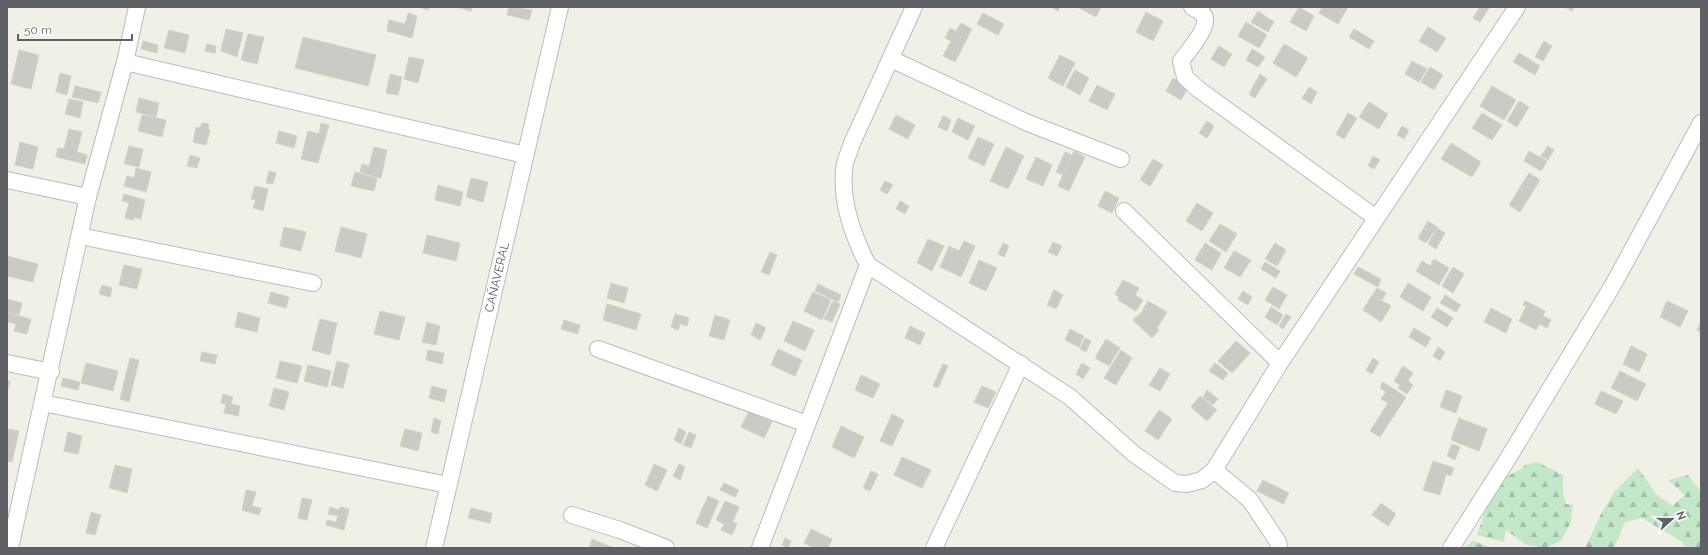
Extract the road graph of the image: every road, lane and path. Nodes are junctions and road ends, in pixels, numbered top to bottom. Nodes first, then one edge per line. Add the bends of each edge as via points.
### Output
1 (137, 7) edge
2 (560, 7) edge
3 (914, 7) edge
4 (1192, 7) edge
5 (1517, 7) edge
6 (891, 59) junction
7 (125, 62) junction
8 (1701, 123) edge
9 (525, 155) junction
10 (1121, 159) dead end
11 (7, 180) edge
12 (88, 197) junction
13 (1124, 211) dead end
14 (1376, 218) junction
15 (80, 236) junction
16 (868, 265) junction
17 (313, 283) dead end
18 (598, 349) dead end
19 (7, 363) edge
20 (1280, 363) junction
21 (1021, 364) junction
22 (51, 372) junction
23 (44, 403) junction
24 (807, 424) junction
25 (1214, 470) junction
26 (448, 485) junction
27 (572, 515) dead end
28 (10, 548) edge
29 (434, 548) edge
30 (666, 548) edge
31 (760, 548) edge
32 (934, 548) edge
33 (1279, 548) edge
34 (1450, 548) edge

1 - 7 street
2 - 9 street, CAÑAVERAL
3 - 6 street
4 - 14 street via 1203,15 1206,22 1181,61 1185,77
5 - 14 street
6 - 10 street via 1028,123
6 - 16 street via 845,163 844,194 855,239
7 - 9 street
7 - 12 street
8 - 34 street via 1613,285 1507,460
9 - 26 street, CAÑAVERAL
11 - 12 street
12 - 15 street
13 - 20 street
14 - 20 street
15 - 17 street
15 - 22 street
16 - 21 street
16 - 24 street
18 - 24 street
19 - 22 street
20 - 25 street
21 - 25 street via 1070,397 1134,454 1175,483 1186,484 1202,480
21 - 32 street
22 - 23 street
23 - 26 street
23 - 28 street
24 - 31 street
25 - 33 street via 1250,500 1278,542
26 - 29 street, CAÑAVERAL
27 - 30 street

